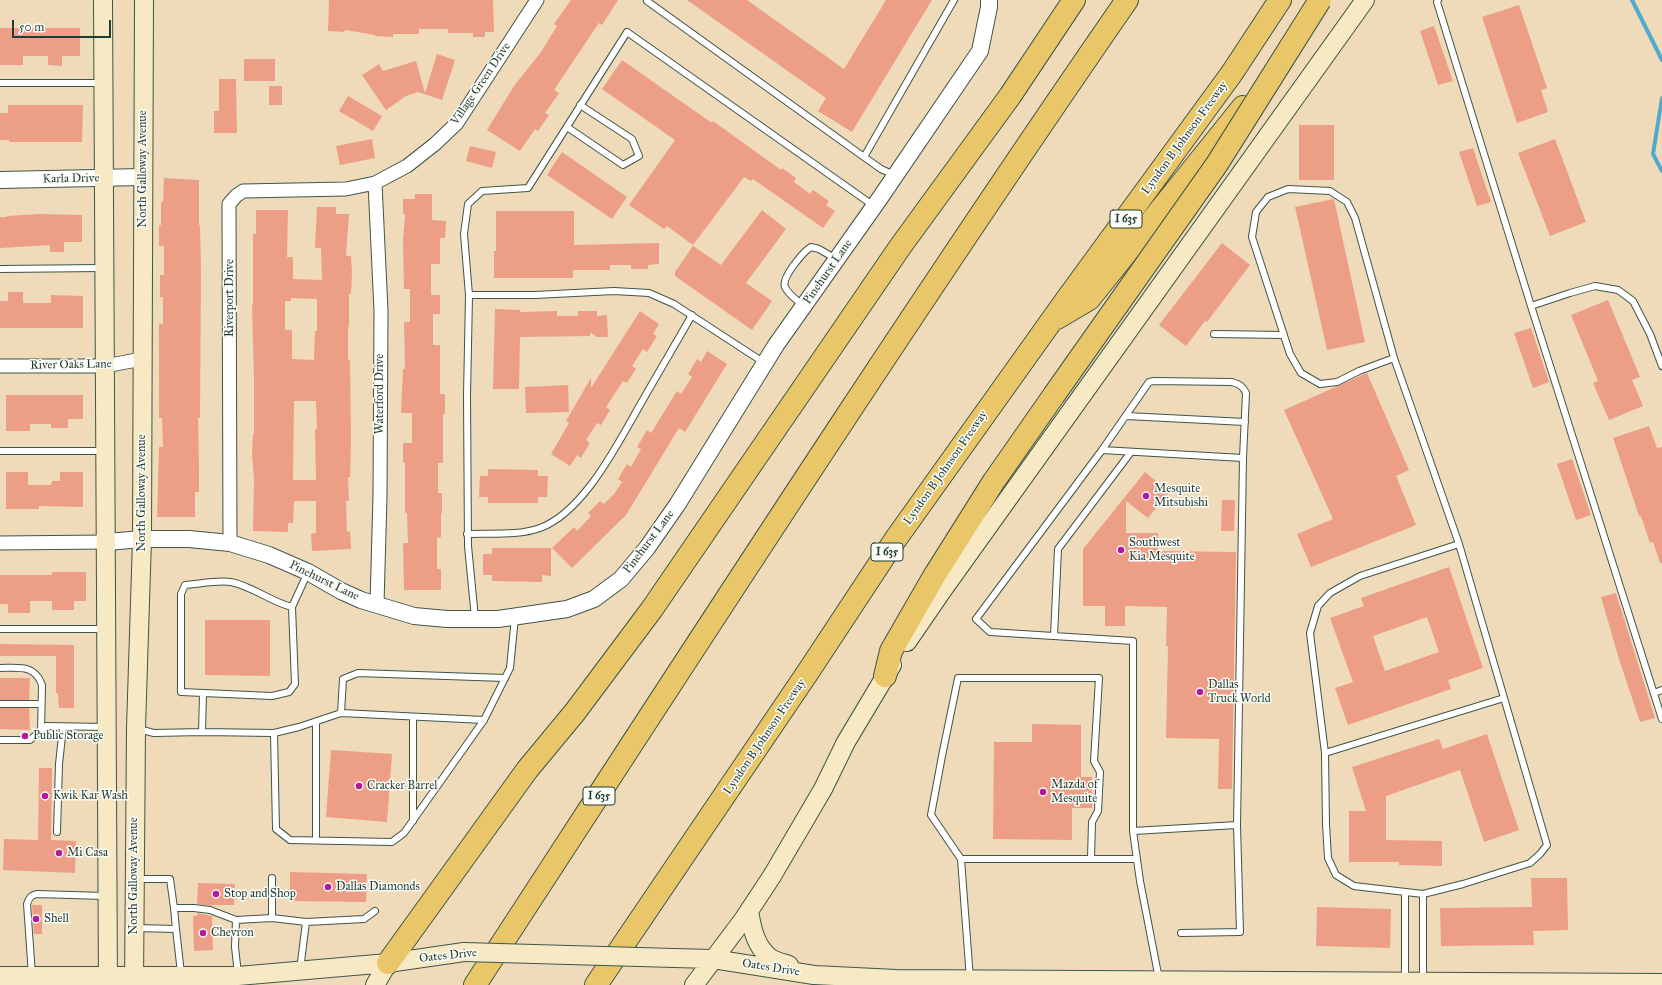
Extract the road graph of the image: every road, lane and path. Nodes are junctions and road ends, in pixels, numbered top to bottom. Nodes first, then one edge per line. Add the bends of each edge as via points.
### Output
1 (103, 0) edge
2 (144, 0) edge
3 (536, 0) edge
4 (648, 0) edge
5 (954, 0) edge
6 (989, 0) edge
7 (1074, 0) edge
8 (1127, 0) edge
9 (1280, 0) edge
10 (1320, 0) edge
11 (1329, 0) edge
12 (1365, 0) edge
13 (1438, 0) edge
14 (0, 83) edge
15 (104, 83) junction
16 (580, 105) junction
17 (567, 127) junction
18 (864, 158) junction
19 (894, 175) junction
20 (143, 177) junction
21 (104, 178) junction
22 (0, 180) edge
23 (375, 183) junction
24 (874, 206) junction
25 (836, 259) junction
26 (105, 268) junction
27 (0, 269) edge
28 (469, 295) junction
29 (804, 306) junction
30 (1531, 306) junction
31 (692, 315) junction
32 (1050, 323) junction
33 (1214, 334) dead end
34 (1284, 335) junction
35 (1394, 358) junction
36 (142, 359) junction
37 (765, 364) junction
38 (0, 366) edge
39 (106, 366) junction
40 (1662, 366) edge
41 (1127, 416) junction
42 (1245, 422) junction
43 (1102, 450) junction
44 (0, 451) edge
45 (106, 451) junction
46 (1132, 452) junction
47 (1243, 458) junction
48 (467, 534) junction
49 (142, 539) junction
50 (0, 542) edge
51 (107, 542) junction
52 (230, 544) junction
53 (1458, 544) junction
54 (308, 572) junction
55 (376, 604) junction
56 (292, 607) junction
57 (515, 617) junction
58 (475, 619) junction
59 (0, 629) edge
60 (107, 629) junction
61 (1054, 636) junction
62 (0, 668) edge
63 (885, 676) junction
64 (505, 678) junction
65 (1662, 690) edge
66 (1654, 692) junction
67 (203, 694) junction
68 (1504, 698) junction
69 (0, 704) edge
70 (41, 704) junction
71 (341, 713) junction
72 (413, 717) junction
73 (1662, 719) edge
74 (484, 720) junction
75 (316, 722) junction
76 (108, 726) junction
77 (63, 727) junction
78 (136, 728) junction
79 (41, 731) junction
80 (202, 732) junction
81 (274, 733) junction
82 (0, 740) edge
83 (1325, 753) junction
84 (413, 821) junction
85 (1237, 825) junction
86 (1133, 831) junction
87 (57, 832) dead end
88 (316, 840) junction
89 (961, 858) junction
90 (1091, 858) junction
91 (1137, 858) junction
92 (272, 878) dead end
93 (134, 879) junction
94 (1405, 892) junction
95 (1423, 894) junction
96 (108, 896) junction
97 (174, 908) junction
98 (375, 911) dead end
99 (749, 911) junction
100 (272, 918) junction
101 (236, 920) junction
102 (306, 922) junction
103 (134, 928) junction
104 (176, 929) junction
105 (1181, 933) dead end
106 (713, 959) junction
107 (388, 963) junction
108 (300, 971) junction
109 (814, 975) junction
110 (0, 976) edge
111 (32, 976) junction
112 (181, 976) junction
113 (238, 976) junction
114 (108, 981) edge
115 (134, 981) edge
116 (903, 982) edge
117 (970, 982) edge
118 (1159, 983) edge
119 (1662, 983) edge
120 (1405, 984) edge
121 (1423, 984) edge
122 (374, 985) edge
123 (475, 985) edge
124 (596, 985) edge
125 (694, 985) edge

1 - 15 main road
2 - 20 main road, North Galloway Avenue
3 - 23 street, Village Green Drive via 457,123 408,166
4 - 18 lane
5 - 18 lane
6 - 19 street, Pinehurst Lane via 980,52
7 - 107 highway via 1010,96 895,253 652,609 575,712 527,770
8 - 123 highway, I 635 via 851,408
9 - 32 highway, Lyndon B Johnson Freeway / I 635 via 1232,73
10 - 63 highway, bridge via 1213,170 994,481 891,650
11 - 32 highway via 1303,29 1089,299
12 - 63 main road via 942,590
13 - 30 lane
14 - 15 lane
15 - 21 main road
16 - 17 lane
16 - 17 lane via 632,139 639,156 623,165
16 - 24 lane via 627,32
17 - 28 lane via 528,188 482,191 468,204 464,234
18 - 19 lane
19 - 24 street, Pinehurst Lane
20 - 21 street, Karla Drive
20 - 36 main road, North Galloway Avenue
21 - 22 street, Karla Drive
21 - 26 main road
23 - 52 street, Riverport Drive via 346,189 243,191 229,204
23 - 55 street, Waterford Drive via 381,311 380,496
24 - 25 street, Pinehurst Lane
25 - 29 street, Pinehurst Lane
25 - 29 lane via 819,248 811,247 804,251 784,280 786,290
26 - 27 lane
26 - 39 main road
28 - 31 lane via 614,291 649,293
28 - 48 lane
29 - 37 street, Pinehurst Lane
30 - 40 lane via 1595,286 1618,290 1633,301 1650,334
30 - 66 lane
31 - 37 lane
31 - 48 lane via 615,447 581,497 559,518 540,528 522,532
32 - 124 highway, Lyndon B Johnson Freeway / I 635 via 895,540
33 - 34 lane
34 - 35 lane via 1290,354 1301,373 1320,384 1337,382 1359,370
34 - 35 lane via 1252,238 1256,212 1268,197 1288,189 1330,191 1347,202 1355,218
35 - 53 lane
36 - 39 street, River Oaks Lane
36 - 49 main road, North Galloway Avenue
37 - 57 street, Pinehurst Lane via 677,505 647,548 621,579 594,599 568,609
38 - 39 street, River Oaks Lane
39 - 45 main road
41 - 42 lane
41 - 42 lane via 1149,382 1232,382 1244,388 1246,393
41 - 43 lane
42 - 47 lane
43 - 46 lane
43 - 61 lane via 976,619 990,632
44 - 45 lane
45 - 51 main road
46 - 47 lane
46 - 61 lane via 1058,549
47 - 85 lane
48 - 58 lane
49 - 51 street, Pinehurst Lane
49 - 52 street, Pinehurst Lane via 189,539
49 - 78 main road, North Galloway Avenue
50 - 51 street, Pinehurst Lane
51 - 60 main road
52 - 54 street, Pinehurst Lane via 269,555
53 - 68 lane
53 - 83 lane via 1360,576 1330,593 1318,606 1310,633
54 - 55 street, Pinehurst Lane via 341,591
54 - 56 lane
55 - 58 street, Pinehurst Lane via 414,616
56 - 67 lane via 295,684 289,692 272,696
56 - 67 lane via 231,582 185,584 181,594 181,692
57 - 58 street, Pinehurst Lane
57 - 64 lane via 510,668
59 - 60 lane
60 - 76 main road
61 - 86 lane via 1133,641
62 - 70 lane via 25,668 33,672 42,685
63 - 99 main road via 846,742 824,789
64 - 71 lane via 358,673 343,679
64 - 74 lane
65 - 66 lane
66 - 73 lane
67 - 80 lane
68 - 83 lane
68 - 95 lane via 1548,845 1530,863
69 - 70 lane
70 - 79 lane
71 - 72 lane
71 - 75 lane
72 - 74 lane
72 - 84 lane
74 - 84 lane
75 - 81 lane
75 - 88 lane
76 - 77 lane
76 - 78 main road
76 - 96 main road
77 - 79 lane via 46,726
77 - 87 lane
78 - 80 lane via 154,733
78 - 93 main road, North Galloway Avenue
79 - 82 lane via 30,740
80 - 81 lane
81 - 88 lane via 276,829 290,840
83 - 94 lane via 1328,858 1336,875 1354,886
84 - 88 lane via 404,833 392,842
85 - 86 lane
85 - 105 lane via 1240,932
86 - 91 lane
89 - 90 lane
89 - 90 lane via 931,816 958,678 1099,678 1094,760 1100,772 1098,811 1092,822
89 - 117 lane
90 - 91 lane
91 - 118 lane
92 - 100 lane
93 - 97 lane via 170,879
93 - 103 main road, North Galloway Avenue
94 - 95 lane
94 - 120 lane
95 - 121 lane
96 - 111 lane via 33,894 30,897 27,904
96 - 114 main road
97 - 101 lane via 210,910
97 - 104 lane
98 - 102 lane via 364,919
99 - 106 main road
99 - 109 main road via 753,933 769,957
100 - 101 lane
100 - 102 lane
101 - 113 lane
102 - 108 lane
103 - 104 lane
103 - 115 main road, North Galloway Avenue
104 - 112 lane
106 - 107 main road, Oates Drive, bridge via 464,952
106 - 109 main road, Oates Drive
106 - 125 main road
107 - 108 main road, Oates Drive
107 - 122 main road
108 - 113 main road, Oates Drive
109 - 116 main road, Oates Drive
110 - 111 main road, Oates Drive
111 - 114 main road, Oates Drive
112 - 113 main road, Oates Drive
112 - 115 main road, Oates Drive
114 - 115 main road, Oates Drive
116 - 117 main road, Oates Drive
117 - 118 main road, Oates Drive
118 - 120 main road, Oates Drive
119 - 121 main road, Oates Drive
120 - 121 main road, Oates Drive

